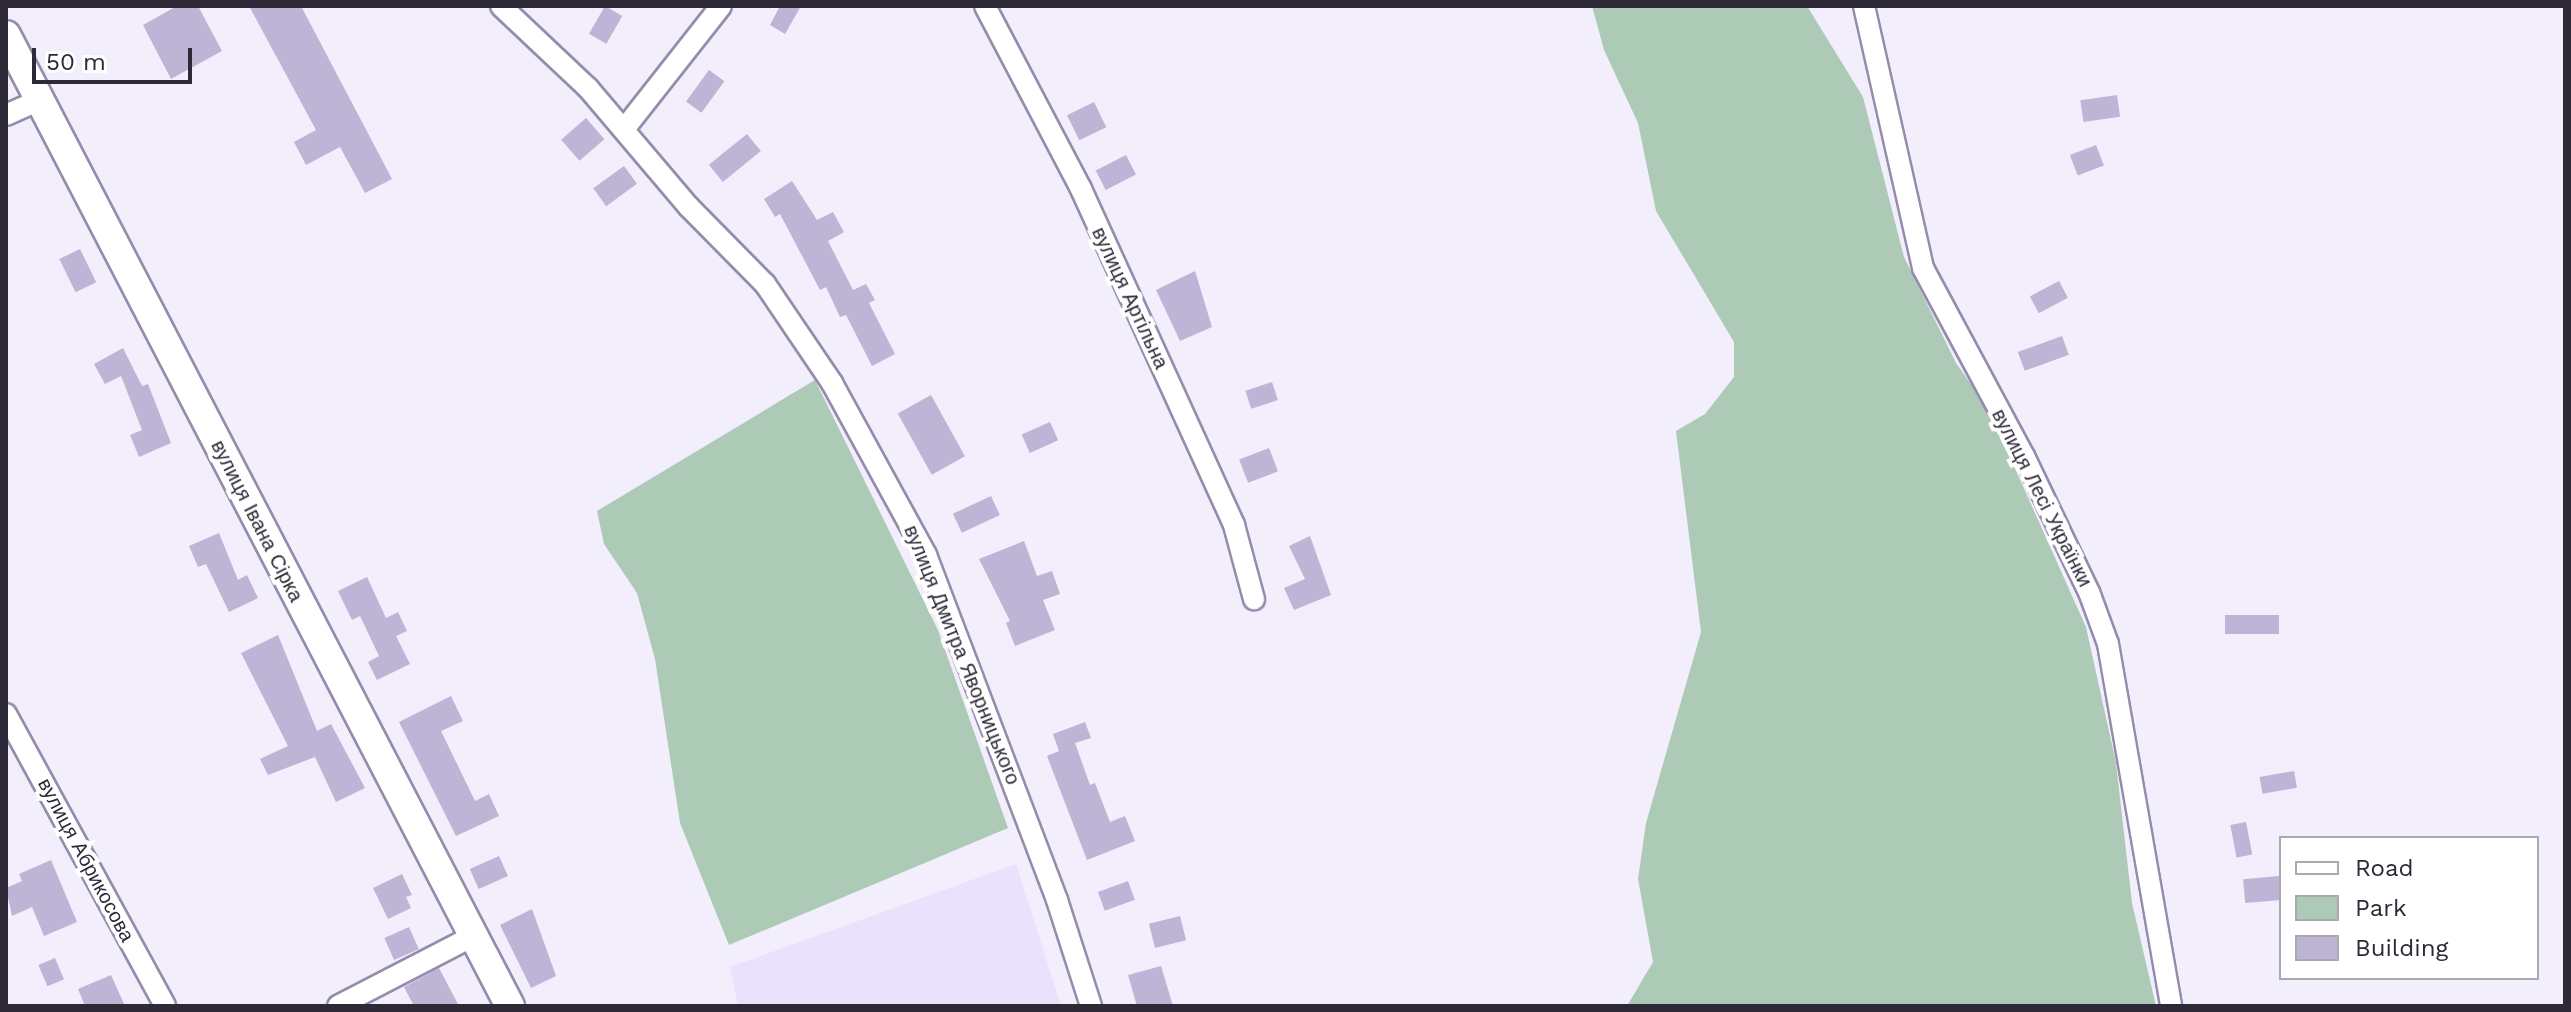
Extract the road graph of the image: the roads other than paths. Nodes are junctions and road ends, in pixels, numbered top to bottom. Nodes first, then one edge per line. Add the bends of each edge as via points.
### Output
1 (501, 6) edge
2 (721, 6) edge
3 (985, 6) edge
4 (1864, 6) edge
5 (6, 35) edge
6 (40, 100) junction
7 (6, 115) edge
8 (625, 128) junction
9 (1254, 599) dead end
10 (6, 714) edge
11 (473, 936) junction
12 (165, 1006) edge
13 (338, 1006) edge
14 (510, 1006) edge
15 (1091, 1006) edge
16 (2171, 1006) edge

1 - 8 street, вулиця Дмитра Яворницького
2 - 8 street
3 - 9 street, вулиця Артільна via 1081,189 1234,525
4 - 16 street, вулиця Лесі Українки via 1923,268 2024,456 2108,644
5 - 6 street, вулиця Івана Сірка
6 - 7 street
6 - 11 street, вулиця Івана Сірка
8 - 15 street, вулиця Дмитра Яворницького via 689,207 765,284 884,470 926,555 995,732
10 - 12 street, вулиця Абрикосова
11 - 13 street
11 - 14 street, вулиця Івана Сірка

